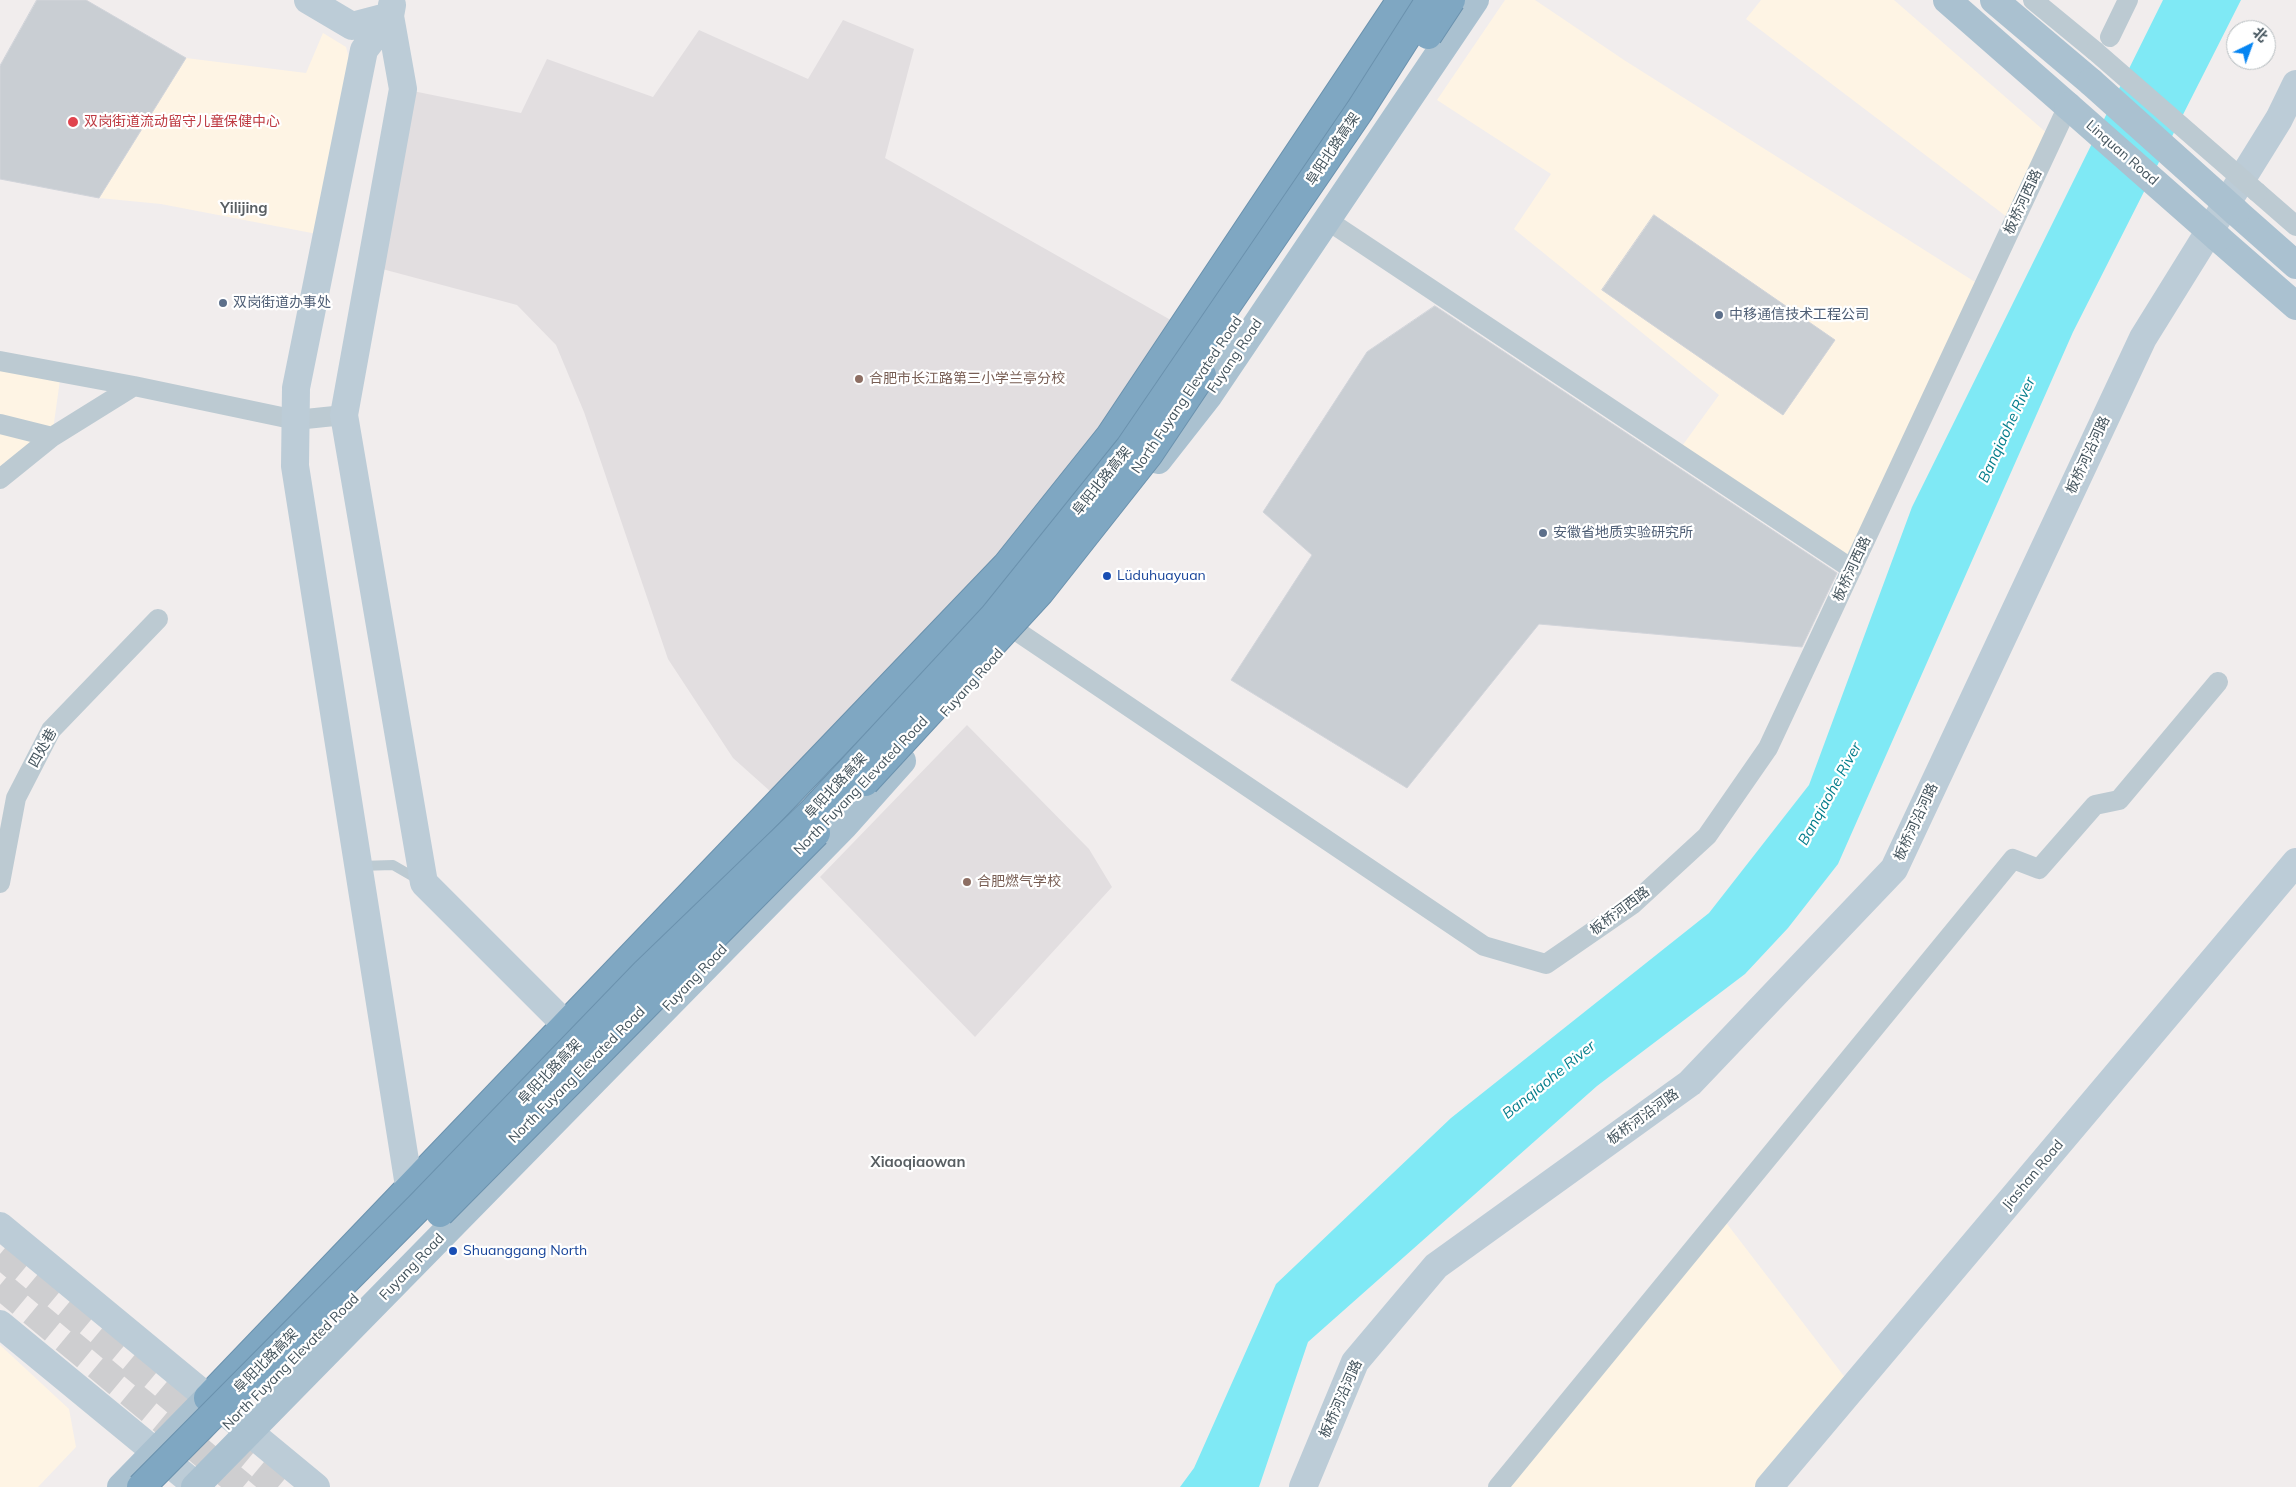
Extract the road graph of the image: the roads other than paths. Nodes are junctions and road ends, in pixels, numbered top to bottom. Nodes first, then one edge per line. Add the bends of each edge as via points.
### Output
1 (308, 0) edge
2 (1401, 0) edge
3 (1430, 0) edge
4 (1452, 0) edge
5 (1475, 0) edge
6 (1947, 0) edge
7 (1994, 0) edge
8 (2033, 0) edge
9 (2128, 0) edge
10 (394, 7) edge
11 (2110, 37) dead end
12 (2296, 84) edge
13 (2068, 106) junction
14 (1327, 220) junction
15 (2296, 226) edge
16 (2296, 265) edge
17 (2296, 306) edge
18 (0, 361) edge
19 (134, 386) junction
20 (344, 415) junction
21 (296, 420) junction
22 (0, 424) edge
23 (52, 436) junction
24 (0, 479) edge
25 (1852, 569) junction
26 (158, 620) dead end
27 (1018, 632) junction
28 (2218, 682) dead end
29 (2296, 862) edge
30 (360, 866) junction
31 (0, 883) edge
32 (424, 883) junction
33 (565, 1024) junction
34 (410, 1186) junction
35 (0, 1226) edge
36 (0, 1324) edge
37 (208, 1398) junction
38 (249, 1432) junction
39 (155, 1452) junction
40 (196, 1486) edge
41 (121, 1487) edge
42 (141, 1487) edge
43 (168, 1487) edge
44 (316, 1487) edge
45 (1303, 1487) edge
46 (1498, 1487) edge
47 (1769, 1487) edge

1 - 10 street via 352,26
2 - 33 highway via 1110,436 1006,566
3 - 42 highway, 阜阳北路高架, bridge via 1360,110 1130,447 994,616 814,810 646,972 419,1208
4 - 43 highway, North Fuyang Elevated Road, bridge via 1149,454 1040,592 831,818
5 - 14 main road, Fuyang Road
6 - 13 main road, Linquan Road
7 - 16 main road, bridge
8 - 15 street, bridge
9 - 11 street
10 - 20 street via 403,89
10 - 21 street via 364,50 296,388
12 - 45 street, 板桥河沿河路 via 2279,120 2143,338 1894,869 1690,1083 1436,1266 1355,1362
13 - 17 main road, Linquan Road, bridge
13 - 25 street, 板桥河西路
14 - 25 street
14 - 27 main road, Fuyang Road via 1209,396 1068,576
18 - 19 street
19 - 21 street
19 - 23 street
20 - 21 street
20 - 32 street
21 - 30 street via 295,466
22 - 23 street
23 - 24 street
25 - 27 street, 板桥河西路 via 1768,748 1707,836 1633,904 1546,964 1484,946
26 - 31 street, 四处巷 via 51,730 16,798
27 - 38 main road, Fuyang Road via 844,826
28 - 46 street via 2119,800 2095,805 2039,869 2013,859
29 - 47 street, Jiashan Road
30 - 32 lane via 393,865
30 - 34 street
32 - 33 street
33 - 34 highway
34 - 37 highway
35 - 37 street
36 - 39 street
37 - 38 street
37 - 39 main road
38 - 40 main road, Fuyang Road
38 - 44 street
39 - 40 street
39 - 41 main road

